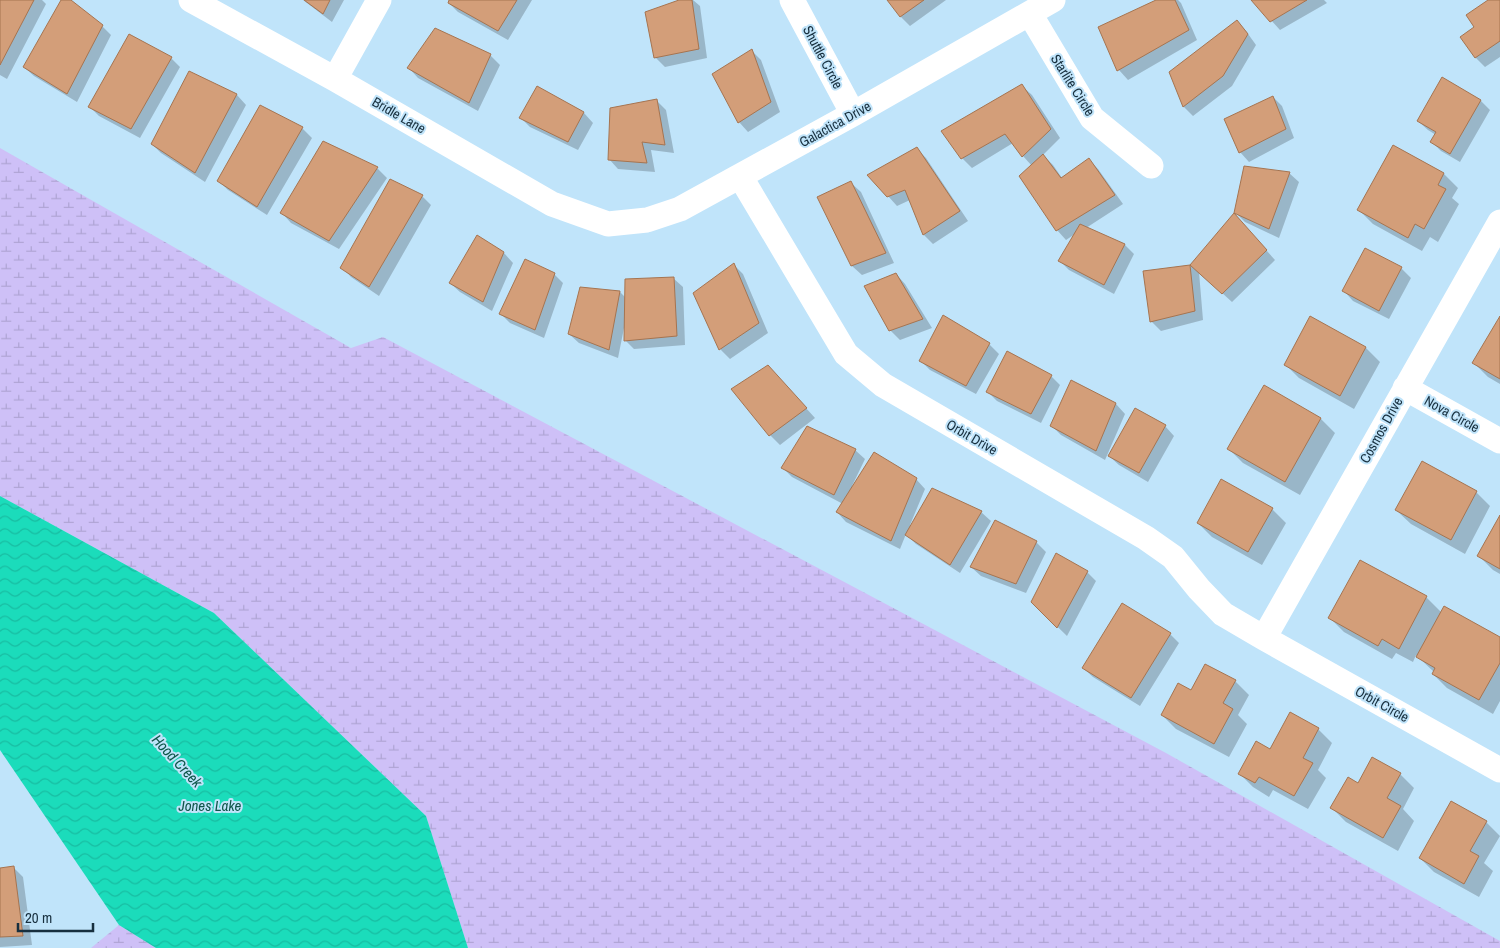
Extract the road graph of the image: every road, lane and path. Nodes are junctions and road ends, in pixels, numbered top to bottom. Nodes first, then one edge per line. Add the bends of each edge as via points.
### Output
1 (192, 0) edge
2 (379, 0) edge
3 (792, 0) edge
4 (1053, 0) edge
5 (1030, 14) junction
6 (335, 79) junction
7 (853, 114) junction
8 (1151, 166) dead end
9 (740, 176) junction
10 (1500, 222) edge
11 (608, 224) joint
12 (1405, 388) junction
13 (1500, 441) edge
14 (1264, 638) junction
15 (1500, 770) edge

1 - 6 street, Bridle Lane
2 - 6 street
3 - 7 street, Shuttle Circle
4 - 5 street, Galactica Drive
5 - 7 street, Galactica Drive
5 - 8 street, Starlite Circle via 1092,118
6 - 11 street, Bridle Lane via 552,204
7 - 9 street, Galactica Drive
9 - 11 street, Galactica Drive via 680,209 647,220
9 - 14 street, Orbit Drive via 846,354 883,385 1153,542 1173,556 1224,614
10 - 12 street, Cosmos Drive
12 - 13 street, Nova Circle
12 - 14 street, Cosmos Drive
14 - 15 street, Orbit Circle

